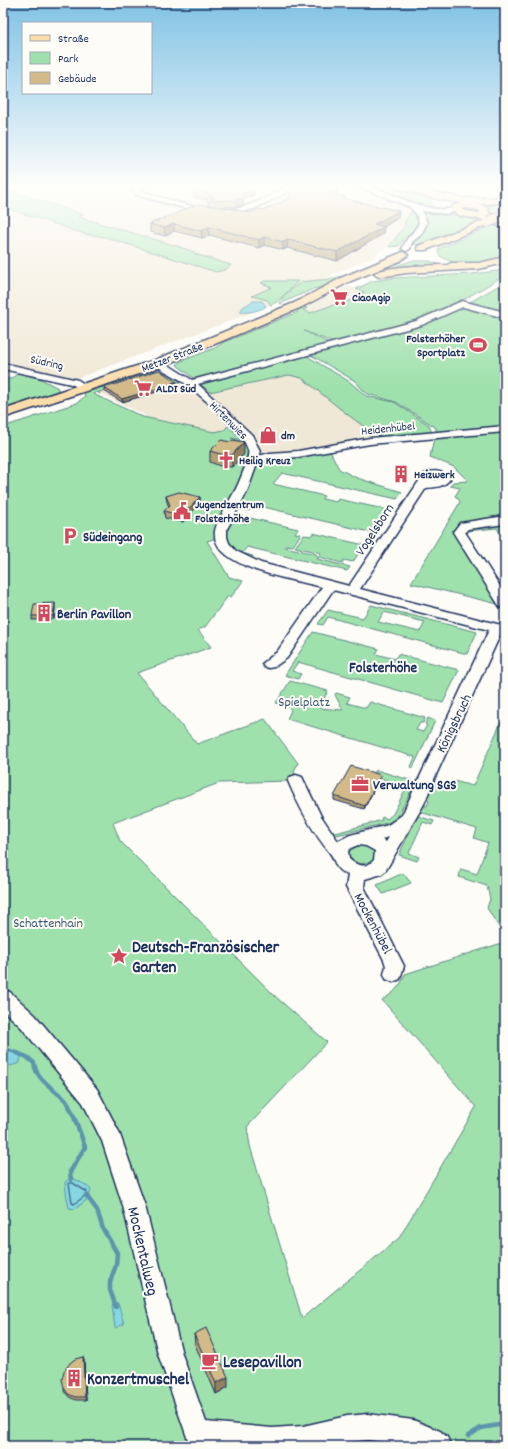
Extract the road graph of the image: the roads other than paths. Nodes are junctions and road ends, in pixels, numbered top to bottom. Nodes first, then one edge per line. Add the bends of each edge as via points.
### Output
1 (417, 252) edge
2 (427, 252) edge
3 (420, 255) junction
4 (505, 257) edge
5 (505, 260) edge
6 (463, 267) junction
7 (360, 277) junction
8 (335, 287) junction
9 (505, 314) edge
10 (159, 363) junction
11 (45, 377) junction
12 (191, 383) junction
13 (82, 388) junction
14 (64, 394) junction
15 (3, 414) edge
16 (505, 429) edge
17 (252, 446) junction
18 (275, 456) junction
19 (252, 462) junction
20 (427, 482) dead end
21 (505, 520) edge
22 (330, 585) junction
23 (352, 590) junction
24 (505, 604) edge
25 (501, 629) edge
26 (269, 664) dead end
27 (296, 781) dead end
28 (408, 818) junction
29 (362, 838) junction
30 (339, 851) junction
31 (384, 858) junction
32 (357, 872) junction
33 (393, 974) dead end
34 (3, 998) edge
35 (301, 1442) edge
36 (438, 1446) edge

1 - 3 street
2 - 3 main road, Metzer Straße, bridge
3 - 4 main road via 466,265 487,263
3 - 6 main road
3 - 7 main road, Metzer Straße
3 - 8 main road, Metzer Straße via 347,279
5 - 6 main road via 488,265
6 - 7 main road via 407,270
7 - 8 main road, Metzer Straße
8 - 10 main road, Metzer Straße
9 - 12 street via 462,304 419,323 369,338
10 - 12 street, Hirtenwies
10 - 13 main road, Metzer Straße
11 - 13 street, Südring
11 - 13 street, Südring via 3,366 74,382
11 - 14 street, Südring via 63,388
12 - 17 street, Hirtenwies via 248,437
13 - 14 main road, Metzer Straße
14 - 15 main road, Metzer Straße
16 - 18 street, Heidenhübel via 370,441
17 - 18 street, Heidenhübel
17 - 19 street, Hirtenwies
18 - 19 street, Heidenhübel
19 - 22 street, Hirtenwies via 241,492 220,529 221,541 235,557 246,562
20 - 23 street, Vogelsborn
21 - 24 street via 464,526 459,532
22 - 23 street, Hirtenwies
22 - 26 street via 282,655
23 - 25 street, Hirtenwies
25 - 28 street, Königsbruch
27 - 30 street via 308,808 331,845
28 - 29 street, Königsbruch via 393,830
28 - 31 street, Königsbruch via 390,852
29 - 30 street, Königsbruch via 350,840
29 - 31 street via 376,844 382,850
30 - 32 street via 341,861 350,870
31 - 32 street, Königsbruch via 378,868
32 - 33 street, Mockenhübel via 354,887 393,960
34 - 35 street, Mockentalweg via 28,1021 74,1080 90,1096 112,1139 134,1206 170,1354 198,1434
35 - 36 street via 347,1428 368,1426 413,1433 431,1440

